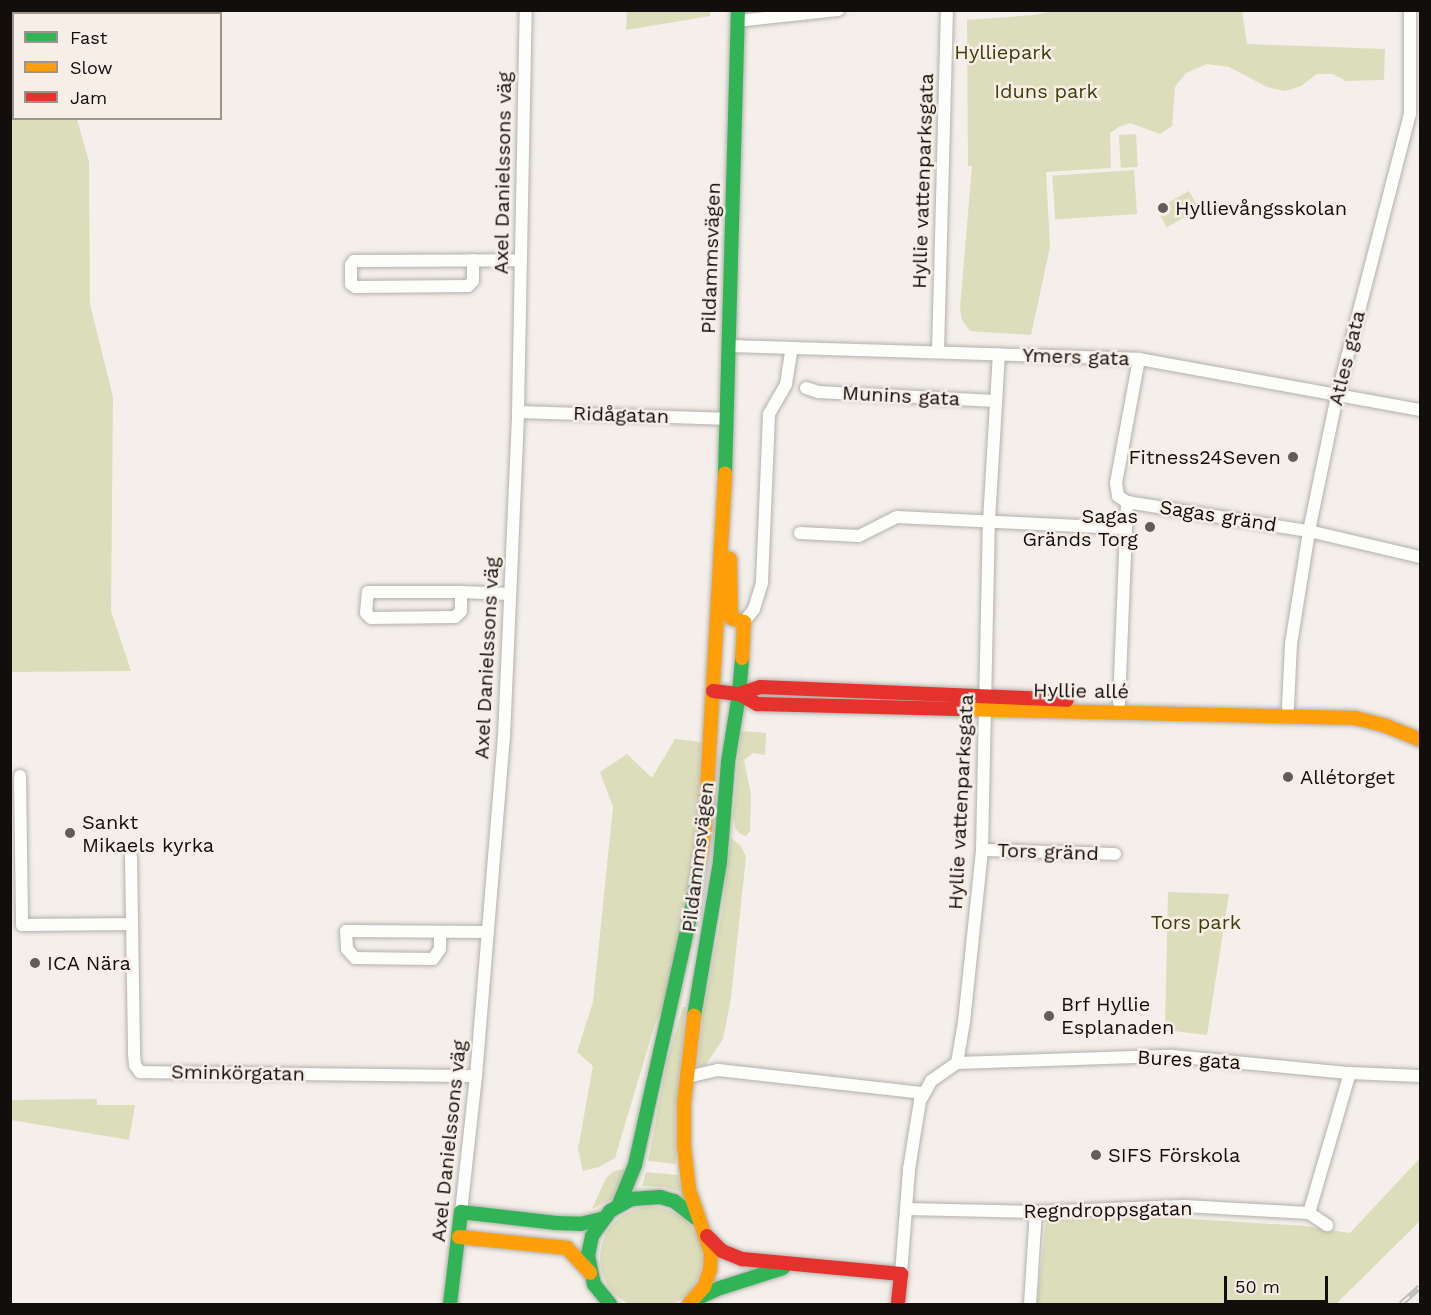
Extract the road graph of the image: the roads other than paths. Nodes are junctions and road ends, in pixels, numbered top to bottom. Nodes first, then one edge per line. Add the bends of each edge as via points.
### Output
1 (526, 10) edge
2 (838, 10) edge
3 (947, 10) edge
4 (1410, 10) edge
5 (738, 16) edge
6 (520, 260) junction
7 (473, 261) junction
8 (728, 346) junction
9 (792, 348) junction
10 (938, 352) junction
11 (999, 354) junction
12 (1138, 359) junction
13 (806, 388) dead end
14 (1336, 396) junction
15 (996, 401) junction
16 (1420, 410) edge
17 (518, 412) junction
18 (725, 418) junction
19 (1127, 502) junction
20 (724, 508) junction
21 (989, 521) junction
22 (1125, 528) junction
23 (1309, 531) junction
24 (800, 534) dead end
25 (1420, 557) edge
26 (461, 592) junction
27 (510, 594) junction
28 (744, 622) junction
29 (713, 691) junction
30 (739, 694) junction
31 (986, 701) junction
32 (1119, 703) junction
33 (1288, 707) junction
34 (1420, 730) edge
35 (1420, 740) edge
36 (20, 776) dead end
37 (982, 850) junction
38 (1115, 854) dead end
39 (131, 857) dead end
40 (132, 929) junction
41 (440, 932) junction
42 (488, 932) junction
43 (957, 1063) junction
44 (1350, 1073) junction
45 (476, 1076) junction
46 (1420, 1076) edge
47 (687, 1077) junction
48 (922, 1093) junction
49 (619, 1204) junction
50 (907, 1209) junction
51 (461, 1212) junction
52 (1036, 1212) junction
53 (1309, 1213) junction
54 (696, 1218) junction
55 (602, 1219) junction
56 (1327, 1225) dead end
57 (707, 1236) junction
58 (459, 1237) junction
59 (793, 1265) junction
60 (590, 1274) junction
61 (901, 1274) junction
62 (601, 1299) edge
63 (691, 1303) edge
64 (450, 1305) edge
65 (610, 1305) edge
66 (898, 1305) edge
67 (1030, 1305) edge

1 - 6 street, Axel Danielssons väg
2 - 5 street
3 - 10 street, Hyllie vattenparksgata
4 - 14 street, Atles gata via 1410,114
5 - 8 main road, Pildammsvägen
6 - 7 street
6 - 17 street, Axel Danielssons väg
7 - 7 street via 354,261 351,284 468,286
8 - 9 street, Ymers gata
8 - 18 main road, Pildammsvägen
9 - 10 street, Ymers gata
9 - 28 street via 786,384 769,414 762,582 754,609
10 - 11 street, Ymers gata
11 - 12 street, Ymers gata
11 - 15 street, Hyllie vattenparksgata
12 - 14 street, Ymers gata
12 - 19 street via 1116,483 1118,496
13 - 15 street, Munins gata via 818,392
14 - 16 street, Ymers gata
14 - 23 street, Atles gata
15 - 21 street, Hyllie vattenparksgata
17 - 18 street, Ridågatan
17 - 27 street, Axel Danielssons väg
18 - 20 main road, Pildammsvägen
19 - 22 street
19 - 23 street, Sagas gränd
20 - 28 main road, Pildammsvägen via 732,618
20 - 29 main road, Pildammsvägen
21 - 22 street
21 - 24 street via 897,518 859,537
21 - 31 street, Hyllie vattenparksgata
22 - 32 street
23 - 25 street, Sagas gränd
23 - 33 street, Atles gata via 1291,644
26 - 26 street via 368,592 366,613 371,618 455,617 461,610
26 - 27 street
27 - 42 street, Axel Danielssons väg via 504,737
28 - 30 main road, Pildammsvägen
29 - 30 main road, Hyllie allé
29 - 49 main road, Pildammsvägen via 705,824 693,903 635,1165
30 - 31 main road, Hyllie allé via 757,704
30 - 47 main road, Pildammsvägen via 728,762 719,872 694,1005
31 - 32 main road, Hyllie allé
31 - 35 main road, Hyllie allé via 1354,718
31 - 37 street, Hyllie vattenparksgata
32 - 33 main road, Hyllie allé
33 - 34 main road, Hyllie allé via 1381,713
36 - 40 street via 22,925
37 - 38 street, Tors gränd
37 - 43 street, Hyllie vattenparksgata
39 - 40 street
40 - 45 street, Sminkörgatan via 134,1054 140,1072
41 - 41 street via 346,931 347,949 355,958 433,959 440,950
41 - 42 street
42 - 45 street, Axel Danielssons väg
43 - 44 street, Bures gata via 1172,1056
43 - 48 street via 939,1073
44 - 46 street, Bures gata
44 - 53 street
45 - 51 street, Axel Danielssons väg
47 - 48 street via 718,1070
47 - 54 main road, Pildammsvägen via 684,1146
48 - 50 street via 909,1169
49 - 54 main road, Pildammsvägen via 639,1197 660,1197 674,1201
49 - 55 main road, Pildammsvägen
50 - 52 street, Regndroppsgatan
50 - 61 street
51 - 55 main road via 556,1223 580,1224
51 - 58 main road, Axel Danielssons väg
52 - 53 street, Regndroppsgatan via 1184,1206
52 - 67 street
53 - 56 street
54 - 57 main road, Pildammsvägen
55 - 60 main road, Pildammsvägen via 592,1236
57 - 59 main road via 722,1251 741,1259
57 - 63 main road, Pildammsvägen via 710,1270 704,1287
58 - 60 main road via 567,1248 574,1251
58 - 64 main road, Axel Danielssons väg
59 - 61 main road
59 - 63 main road via 720,1288
60 - 62 main road, Pildammsvägen
61 - 66 main road
62 - 65 main road, Pildammsvägen

